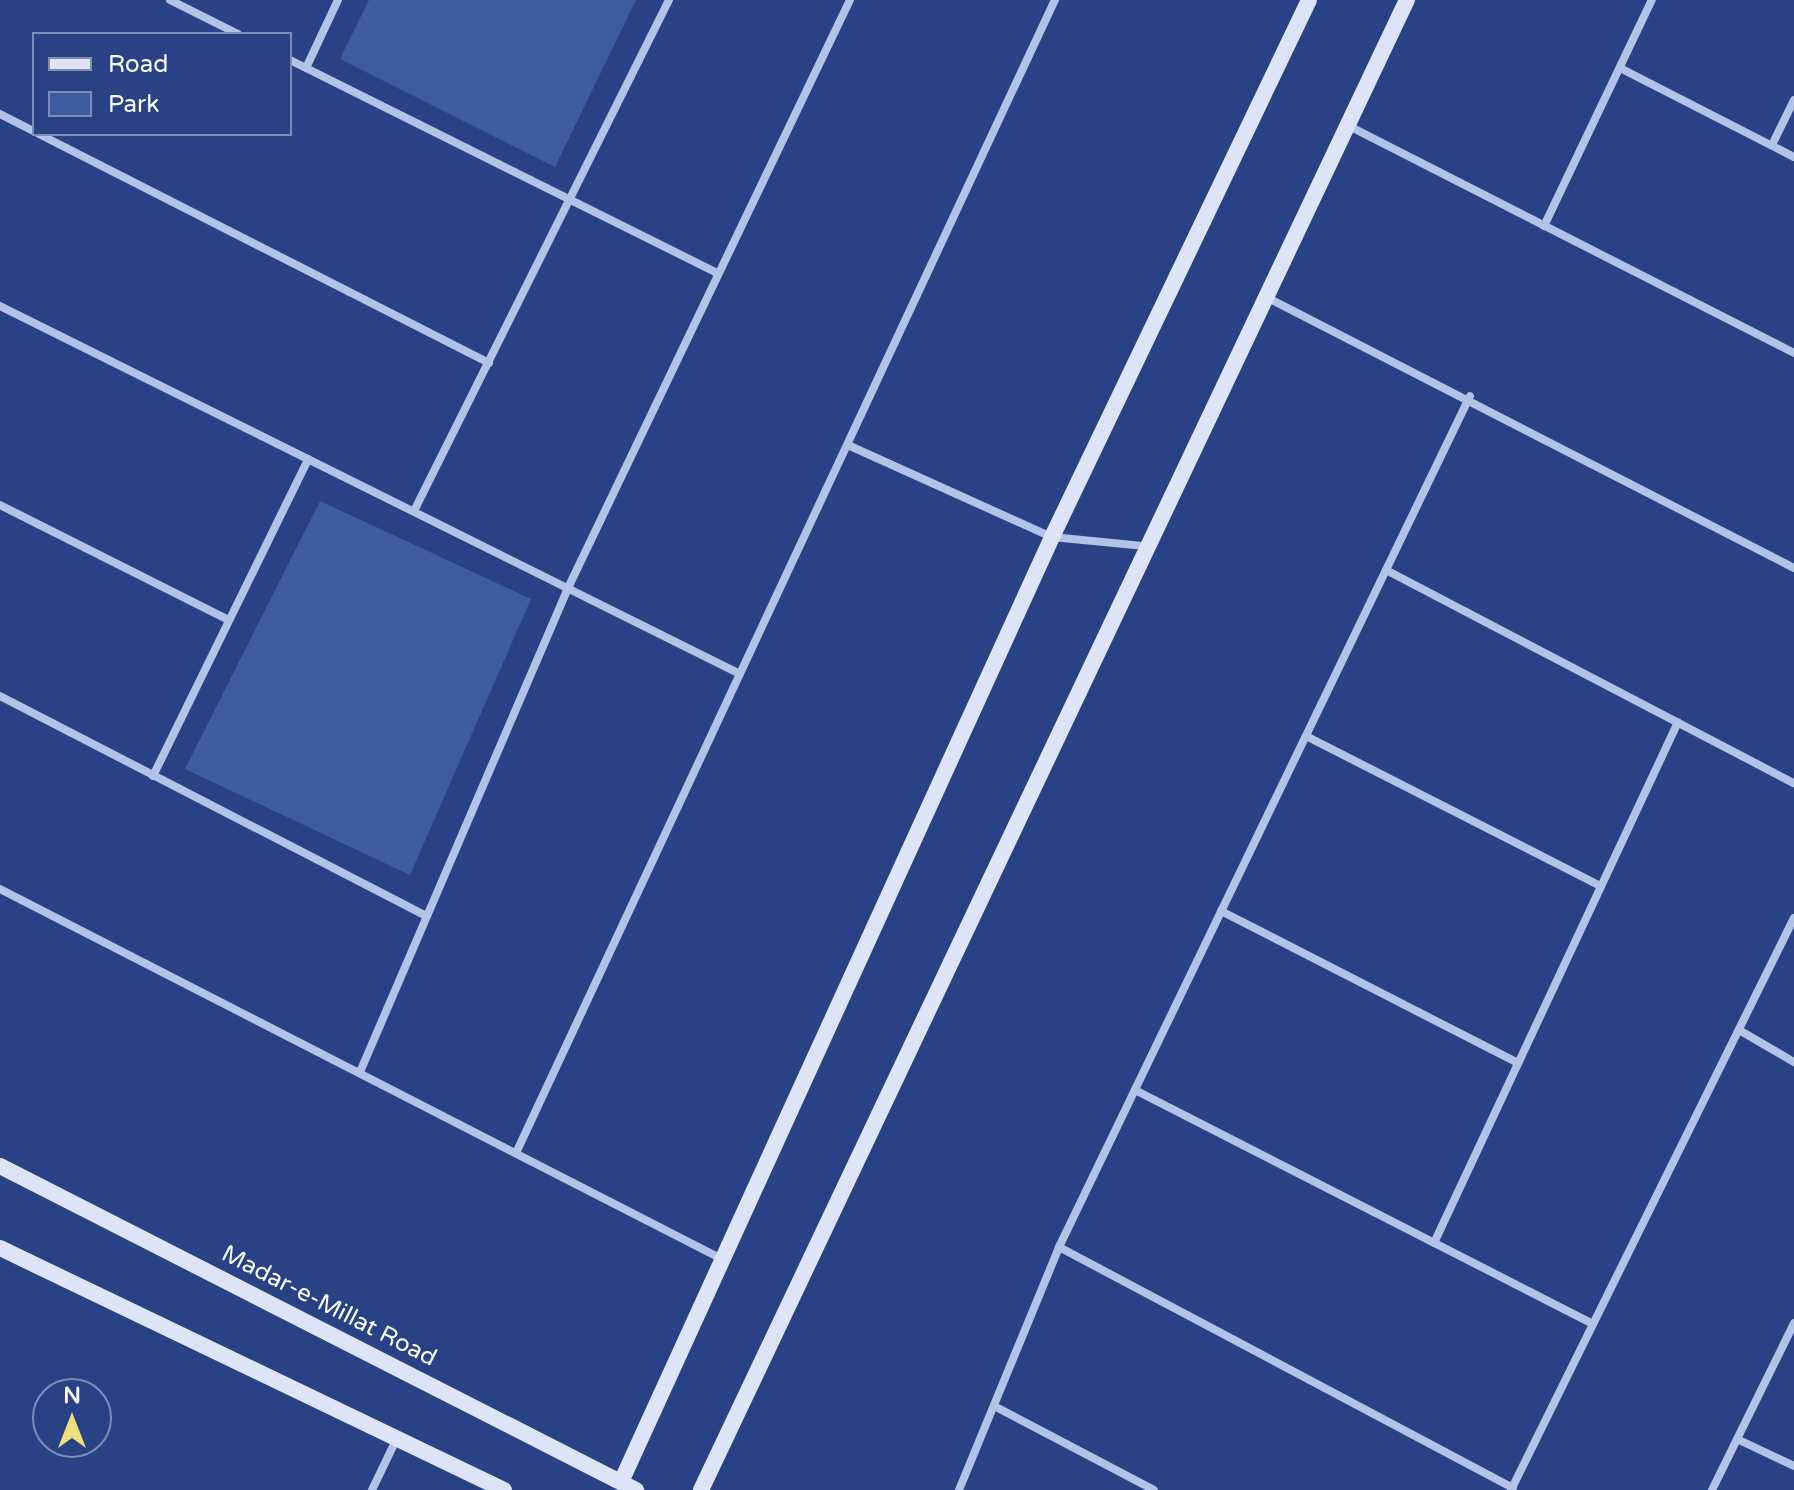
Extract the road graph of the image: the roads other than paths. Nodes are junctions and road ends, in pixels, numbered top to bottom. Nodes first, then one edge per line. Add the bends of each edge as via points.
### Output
1 (170, 0) edge
2 (338, 0) edge
3 (669, 0) edge
4 (850, 0) edge
5 (1055, 0) edge
6 (1309, 0) edge
7 (1407, 0) edge
8 (1652, 0) edge
9 (234, 32) edge
10 (292, 61) edge
11 (306, 68) junction
12 (1620, 68) junction
13 (1794, 100) edge
14 (0, 114) edge
15 (1346, 124) junction
16 (32, 130) edge
17 (43, 136) edge
18 (1772, 145) junction
19 (1794, 157) edge
20 (571, 200) junction
21 (1544, 226) junction
22 (717, 273) junction
23 (1263, 296) junction
24 (0, 306) edge
25 (1794, 353) edge
26 (489, 363) junction
27 (1470, 396) junction
28 (850, 446) junction
29 (308, 459) junction
30 (0, 505) edge
31 (414, 511) junction
32 (1052, 537) junction
33 (1143, 546) junction
34 (1794, 568) edge
35 (1386, 570) junction
36 (568, 588) junction
37 (227, 619) junction
38 (738, 673) junction
39 (0, 696) edge
40 (1678, 722) junction
41 (1306, 736) junction
42 (153, 776) junction
43 (1794, 783) edge
44 (1601, 886) junction
45 (0, 889) edge
46 (1221, 911) junction
47 (427, 916) junction
48 (1794, 918) edge
49 (1739, 1030) junction
50 (1794, 1062) edge
51 (1518, 1063) junction
52 (360, 1072) junction
53 (1135, 1090) junction
54 (516, 1153) junction
55 (0, 1166) edge
56 (1434, 1243) junction
57 (1059, 1247) junction
58 (0, 1248) edge
59 (720, 1258) junction
60 (1794, 1323) edge
61 (1593, 1324) junction
62 (996, 1407) junction
63 (1737, 1439) junction
64 (396, 1440) junction
65 (1794, 1466) edge
66 (628, 1486) edge
67 (1512, 1489) edge
68 (372, 1490) edge
69 (504, 1490) edge
70 (701, 1490) edge
71 (959, 1490) edge
72 (1154, 1490) edge
73 (1712, 1490) edge

1 - 9 street
2 - 11 street
3 - 20 street
4 - 22 street
5 - 28 street
6 - 32 street
7 - 15 street
8 - 12 street
10 - 11 street
11 - 20 street
12 - 18 street
12 - 21 street
13 - 18 street
14 - 16 street
15 - 21 street
15 - 23 street
17 - 26 street
18 - 19 street
20 - 22 street
20 - 26 street
21 - 25 street
22 - 36 street
23 - 27 street
23 - 33 street
24 - 29 street
26 - 31 street
27 - 34 street
27 - 35 street
28 - 32 street
28 - 38 street
29 - 31 street
29 - 37 street
30 - 37 street
31 - 36 street
32 - 33 street
32 - 59 street
33 - 70 street
35 - 40 street
35 - 41 street
36 - 38 street
36 - 47 street
37 - 42 street
38 - 54 street
39 - 42 street
40 - 43 street
40 - 44 street
41 - 44 street
41 - 46 street
42 - 47 street
44 - 51 street
45 - 52 street
46 - 51 street
46 - 53 street
47 - 52 street
48 - 49 street
49 - 50 street
49 - 61 street
51 - 56 street
52 - 54 street
53 - 56 street
53 - 57 street
54 - 59 street
55 - 66 street, Madar-e-Millat Road
56 - 61 street
57 - 62 street
57 - 67 street
58 - 64 street
59 - 66 street
60 - 63 street
61 - 67 street
62 - 71 street
62 - 72 street
63 - 65 street
63 - 73 street
64 - 68 street
64 - 69 street

